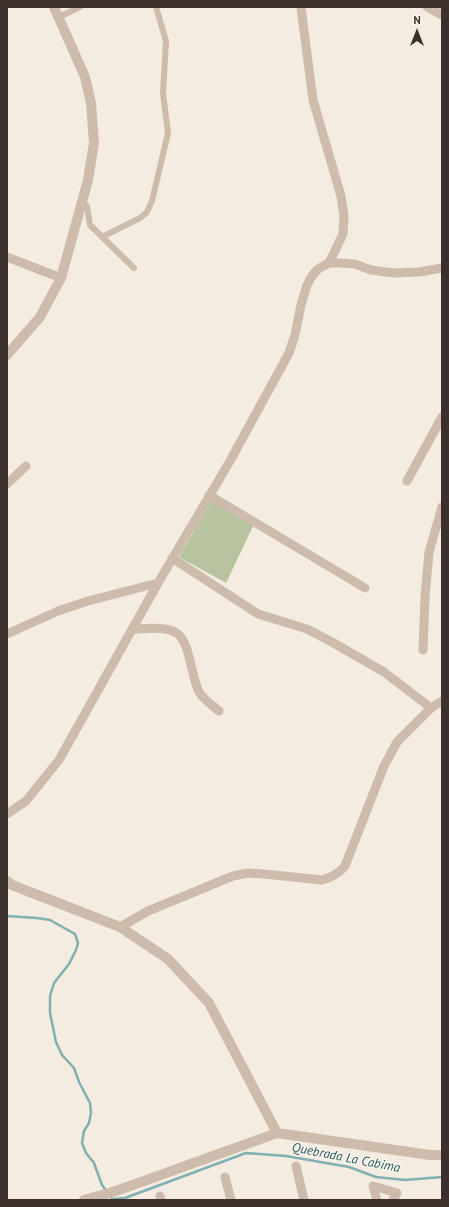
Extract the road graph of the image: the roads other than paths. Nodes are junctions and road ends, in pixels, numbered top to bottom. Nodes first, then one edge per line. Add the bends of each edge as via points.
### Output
1 (54, 7) edge
2 (80, 7) edge
3 (156, 7) edge
4 (301, 7) edge
5 (427, 7) edge
6 (442, 15) edge
7 (59, 17) junction
8 (83, 201) junction
9 (102, 237) junction
10 (7, 257) edge
11 (329, 263) junction
12 (134, 268) dead end
13 (442, 268) edge
14 (61, 278) junction
15 (7, 355) edge
16 (442, 417) edge
17 (26, 466) dead end
18 (407, 481) dead end
19 (7, 484) edge
20 (209, 495) junction
21 (442, 507) edge
22 (172, 558) junction
23 (158, 583) junction
24 (365, 588) dead end
25 (132, 629) junction
26 (7, 634) edge
27 (423, 650) dead end
28 (438, 704) edge
29 (219, 711) dead end
30 (7, 814) edge
31 (9, 884) edge
32 (120, 927) junction
33 (277, 1133) junction
34 (442, 1155) edge
35 (296, 1166) dead end
36 (225, 1177) dead end
37 (84, 1200) edge
38 (231, 1200) edge
39 (304, 1200) edge
40 (377, 1200) edge
41 (393, 1200) edge

1 - 7 street
2 - 7 street
3 - 9 street via 166,41 163,93 168,133 152,202 140,218
4 - 11 street via 312,100 341,196 344,216 343,234
5 - 6 street
7 - 8 street via 85,77 90,103 94,143
8 - 9 street via 87,206 90,225
8 - 14 street
9 - 12 street
10 - 14 street
11 - 13 street via 355,264 371,270 394,273
11 - 20 street via 318,269 307,285 296,335 289,353
14 - 15 street via 40,317
16 - 18 street
17 - 19 street
20 - 22 street
20 - 24 street
21 - 27 street via 429,552
22 - 23 street
22 - 28 street via 258,614 307,629
23 - 25 street
23 - 26 street via 58,611
25 - 29 street via 166,629 182,637 199,693
25 - 30 street via 59,760 26,801
28 - 32 street via 397,742 384,766 345,866 339,873 322,880 248,873 233,876 148,911
31 - 32 street
32 - 33 street via 168,958 209,1003
33 - 34 street
33 - 37 street
35 - 39 street
36 - 38 street
40 - 41 street via 374,1186 398,1193

